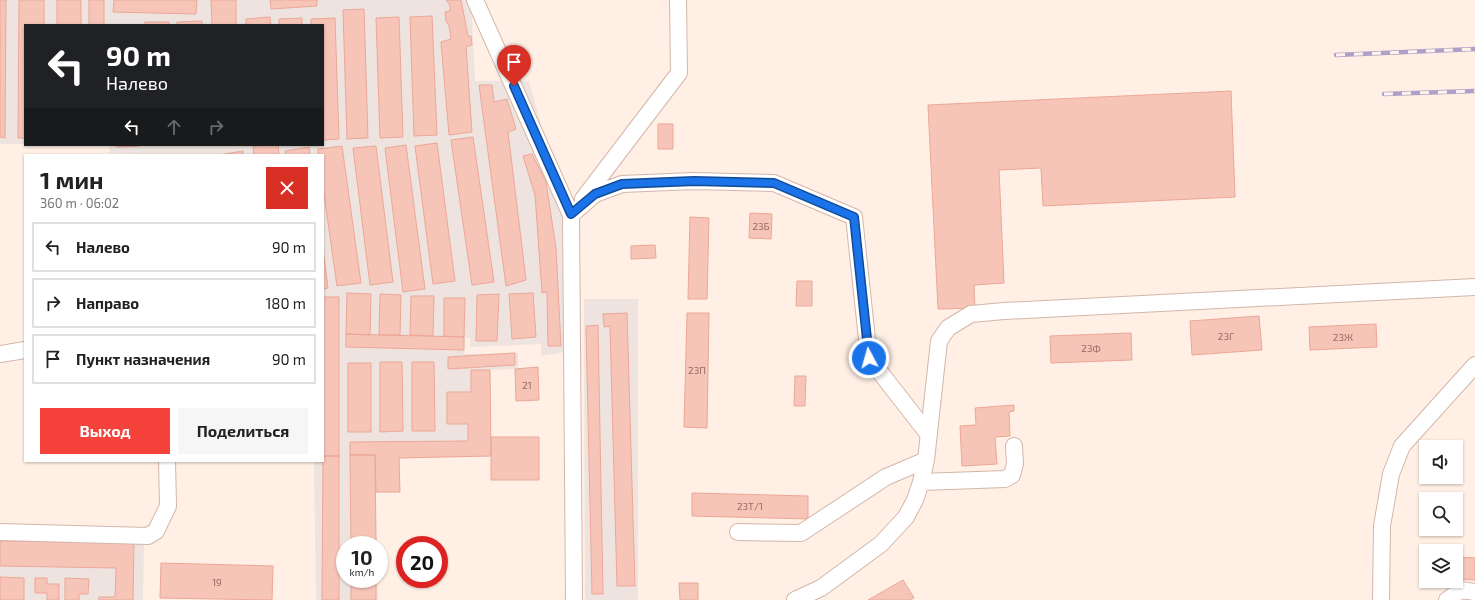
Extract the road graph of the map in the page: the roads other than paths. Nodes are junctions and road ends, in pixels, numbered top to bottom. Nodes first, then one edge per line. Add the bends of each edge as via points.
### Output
1 (475, 0) edge
2 (678, 0) edge
3 (571, 214) junction
4 (1475, 287) edge
5 (24, 350) edge
6 (0, 354) edge
7 (1475, 365) edge
8 (929, 435) junction
9 (1014, 446) dead end
10 (926, 460) junction
11 (167, 462) edge
12 (921, 482) junction
13 (0, 532) edge
14 (738, 532) dead end
15 (1475, 592) edge
16 (574, 600) edge
17 (794, 600) edge
18 (1381, 600) edge
19 (1447, 600) edge

1 - 3 street
2 - 3 street via 679,73
3 - 8 street via 595,194 622,184 694,181 774,183 854,217 869,358
3 - 16 street
4 - 8 street via 971,314 948,328 939,341
5 - 6 street
7 - 18 street via 1402,446 1391,474 1382,526
8 - 10 street
9 - 12 street via 1015,464 1012,474 1005,479
10 - 12 street
10 - 14 street via 886,477 801,533
11 - 13 street via 168,506 156,531 148,536
12 - 17 street via 906,517 881,544 821,588
15 - 19 street via 1461,590

